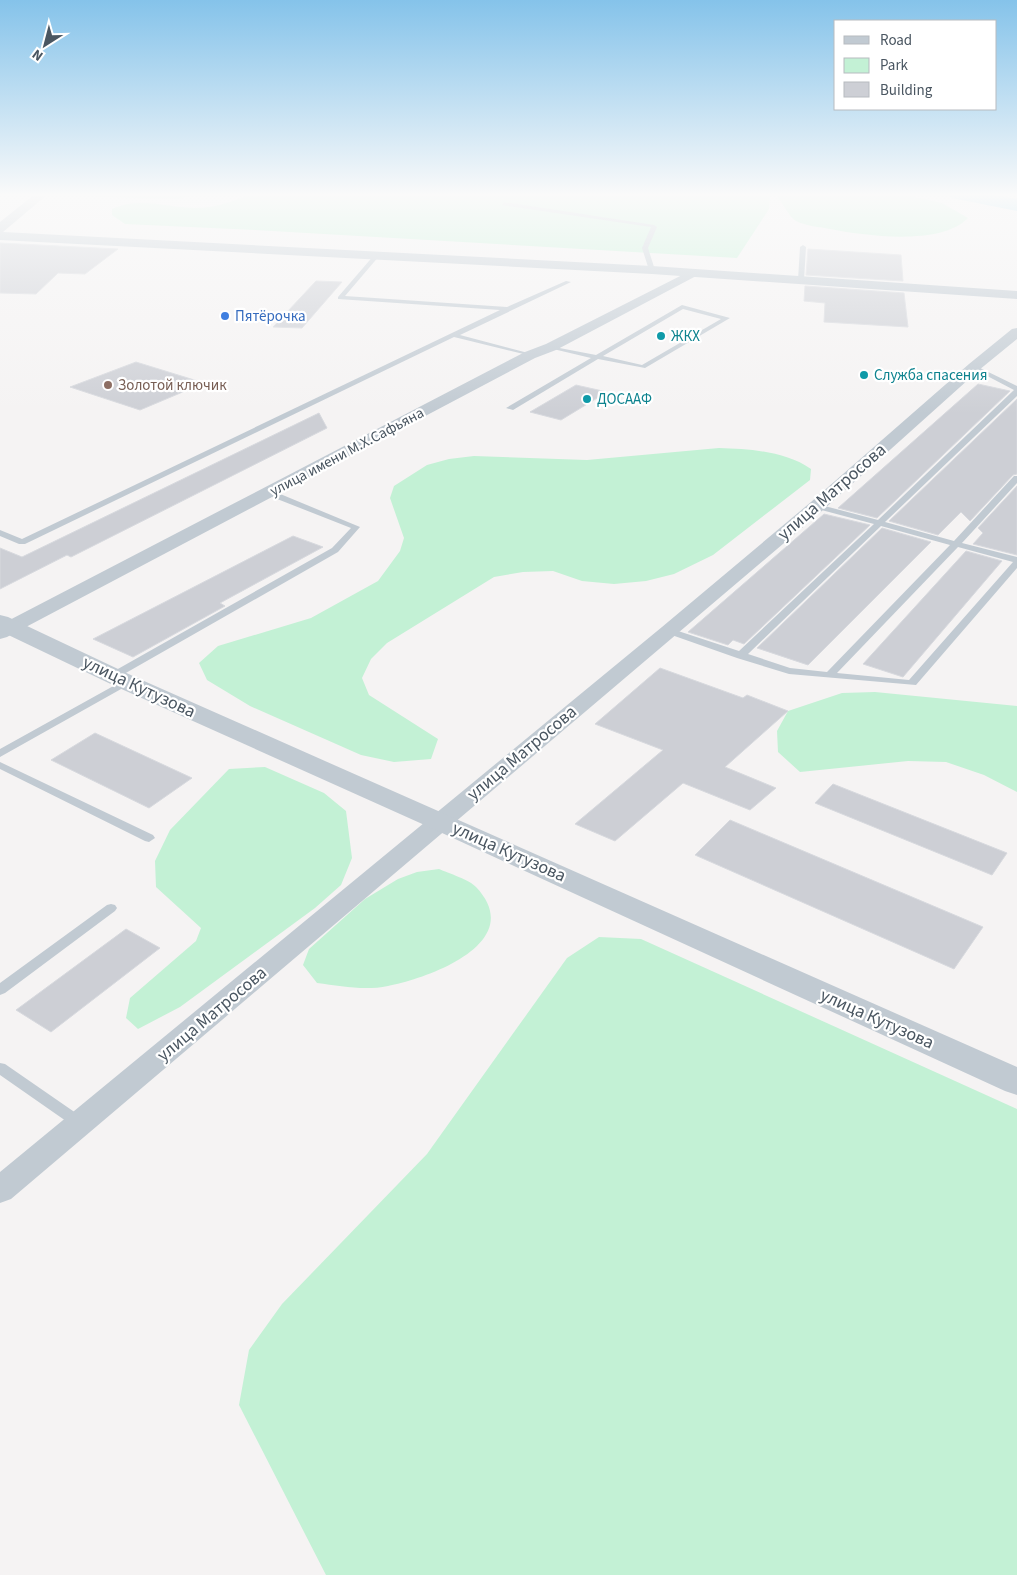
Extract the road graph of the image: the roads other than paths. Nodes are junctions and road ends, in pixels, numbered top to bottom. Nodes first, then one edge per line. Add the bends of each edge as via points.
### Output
1 (366, 268) edge
2 (606, 268) edge
3 (802, 268) edge
4 (652, 270) joint
5 (694, 273) junction
6 (801, 280) junction
7 (568, 282) dead end
8 (1017, 295) edge
9 (508, 308) junction
10 (1017, 332) edge
11 (453, 335) junction
12 (551, 347) junction
13 (530, 355) junction
14 (596, 356) junction
15 (974, 367) junction
16 (1017, 390) edge
17 (510, 408) dead end
18 (1017, 478) edge
19 (270, 493) junction
20 (818, 506) junction
21 (879, 523) junction
22 (0, 533) edge
23 (956, 544) junction
24 (1017, 561) edge
25 (4, 628) edge
26 (669, 631) junction
27 (740, 656) junction
28 (829, 675) junction
29 (120, 679) junction
30 (0, 754) edge
31 (0, 765) edge
32 (440, 821) junction
33 (150, 838) dead end
34 (111, 908) dead end
35 (0, 990) edge
36 (0, 1068) edge
37 (1017, 1082) edge
38 (82, 1124) junction
39 (0, 1190) edge

1 - 9 lane via 340,298
2 - 4 street
3 - 6 lane
4 - 5 street
5 - 6 street
5 - 12 street, улица имени М.Х.Сафьяна
6 - 8 street
7 - 9 lane
9 - 11 lane
10 - 15 street, улица Матросова
11 - 13 lane
11 - 22 lane via 22,542
12 - 13 street, улица имени М.Х.Сафьяна
12 - 14 lane
13 - 19 street, улица имени М.Х.Сафьяна
14 - 14 lane via 643,367 727,318 682,307
14 - 17 lane
15 - 16 lane
15 - 20 street, улица Матросова
16 - 21 lane
18 - 23 lane
19 - 25 street, улица имени М.Х.Сафьяна
19 - 29 lane via 356,527 334,550
20 - 21 lane
20 - 26 street, улица Матросова
21 - 23 lane
21 - 27 lane
23 - 24 lane
23 - 28 lane
24 - 28 lane via 912,683
25 - 29 street, улица Кутузова
26 - 27 lane
26 - 32 street, улица Матросова
27 - 28 lane via 789,671
29 - 30 lane
29 - 32 street, улица Кутузова
31 - 33 lane
32 - 37 street, улица Кутузова
32 - 38 street, улица Матросова
34 - 35 lane
36 - 38 lane
38 - 39 street, улица Матросова

